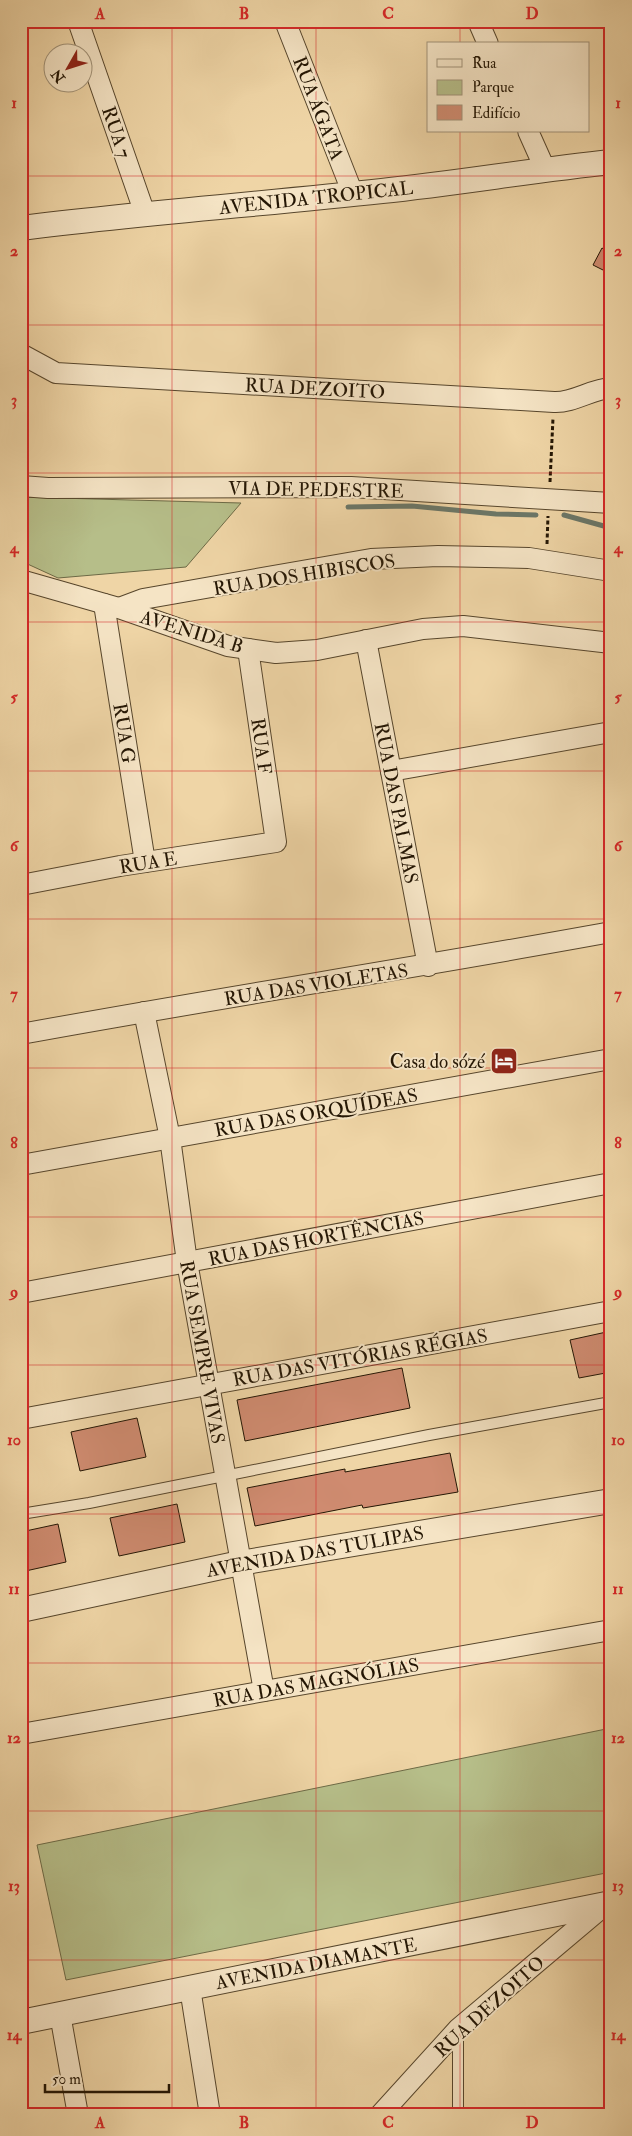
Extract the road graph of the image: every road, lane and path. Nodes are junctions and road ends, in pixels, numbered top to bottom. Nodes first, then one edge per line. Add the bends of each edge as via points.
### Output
1 (78, 21) edge
2 (285, 21) edge
3 (478, 21) edge
4 (487, 42) edge
5 (528, 132) edge
6 (611, 162) edge
7 (544, 168) junction
8 (353, 194) junction
9 (145, 214) junction
10 (21, 228) edge
11 (21, 354) edge
12 (608, 384) edge
13 (21, 486) edge
14 (611, 503) edge
15 (611, 571) edge
16 (21, 580) edge
17 (112, 606) junction
18 (366, 640) junction
19 (611, 643) edge
20 (248, 649) junction
21 (611, 732) edge
22 (391, 770) junction
23 (276, 842) joint
24 (146, 862) junction
25 (22, 882) edge
26 (611, 932) edge
27 (428, 966) junction
28 (144, 1012) junction
29 (21, 1034) edge
30 (611, 1059) edge
31 (170, 1138) junction
32 (21, 1165) edge
33 (611, 1183) edge
34 (187, 1262) junction
35 (21, 1293) edge
36 (611, 1312) edge
37 (209, 1384) junction
38 (611, 1402) edge
39 (21, 1420) edge
40 (225, 1475) junction
41 (611, 1501) edge
42 (21, 1514) edge
43 (240, 1563) junction
44 (21, 1610) edge
45 (611, 1630) edge
46 (264, 1691) junction
47 (21, 1734) edge
48 (608, 1904) edge
49 (190, 1988) junction
50 (60, 2014) junction
51 (21, 2022) edge
52 (458, 2029) junction
53 (382, 2114) edge
54 (78, 2115) edge
55 (210, 2115) edge
56 (458, 2115) edge

1 - 9 street, RUA 7
2 - 8 street, RUA ÁGATA
3 - 4 street
5 - 7 street
6 - 7 street, AVENIDA TROPICAL
7 - 8 street, AVENIDA TROPICAL
8 - 9 street, AVENIDA TROPICAL
9 - 10 street, AVENIDA TROPICAL
11 - 12 street, RUA DEZOITO via 56,373 565,403
13 - 14 street, VIA DE PEDESTRE via 351,486
15 - 17 street, RUA DOS HIBISCOS via 529,558 438,556 371,559
16 - 17 street, AVENIDA B
17 - 20 street, AVENIDA B via 228,646
17 - 24 street, RUA G
18 - 19 street, AVENIDA B via 424,629 463,626
18 - 20 street, AVENIDA B via 292,652
18 - 22 street, RUA DAS PALMAS
20 - 23 street, RUA F
21 - 22 street
22 - 27 street, RUA DAS PALMAS
23 - 24 street, RUA E
24 - 25 street, RUA E
26 - 27 street, RUA DAS VIOLETAS
27 - 28 street, RUA DAS VIOLETAS
28 - 29 street, RUA DAS VIOLETAS
28 - 31 street, RUA SEMPRE VIVAS
30 - 31 street, RUA DAS ORQUÍDEAS
31 - 32 street, RUA DAS ORQUÍDEAS
31 - 34 street, RUA SEMPRE VIVAS
33 - 34 street, RUA DAS HORTÊNCIAS
34 - 35 street, RUA DAS HORTÊNCIAS
34 - 37 street, RUA SEMPRE VIVAS
36 - 37 street, RUA DAS VITÓRIAS RÉGIAS
37 - 39 street, RUA DAS VITÓRIAS RÉGIAS
37 - 40 street, RUA SEMPRE VIVAS
38 - 40 lane
40 - 42 lane
40 - 43 street, RUA SEMPRE VIVAS
41 - 43 street, AVENIDA DAS TULIPAS
43 - 44 street, AVENIDA DAS TULIPAS
43 - 46 street, RUA SEMPRE VIVAS
45 - 46 street, RUA DAS MAGNÓLIAS
46 - 47 street, RUA DAS MAGNÓLIAS
48 - 49 street, AVENIDA DIAMANTE
48 - 52 street, RUA DEZOITO
49 - 50 street, AVENIDA DIAMANTE
49 - 55 street
50 - 51 street, AVENIDA DIAMANTE
50 - 54 street
52 - 53 street, RUA DEZOITO
52 - 56 lane

